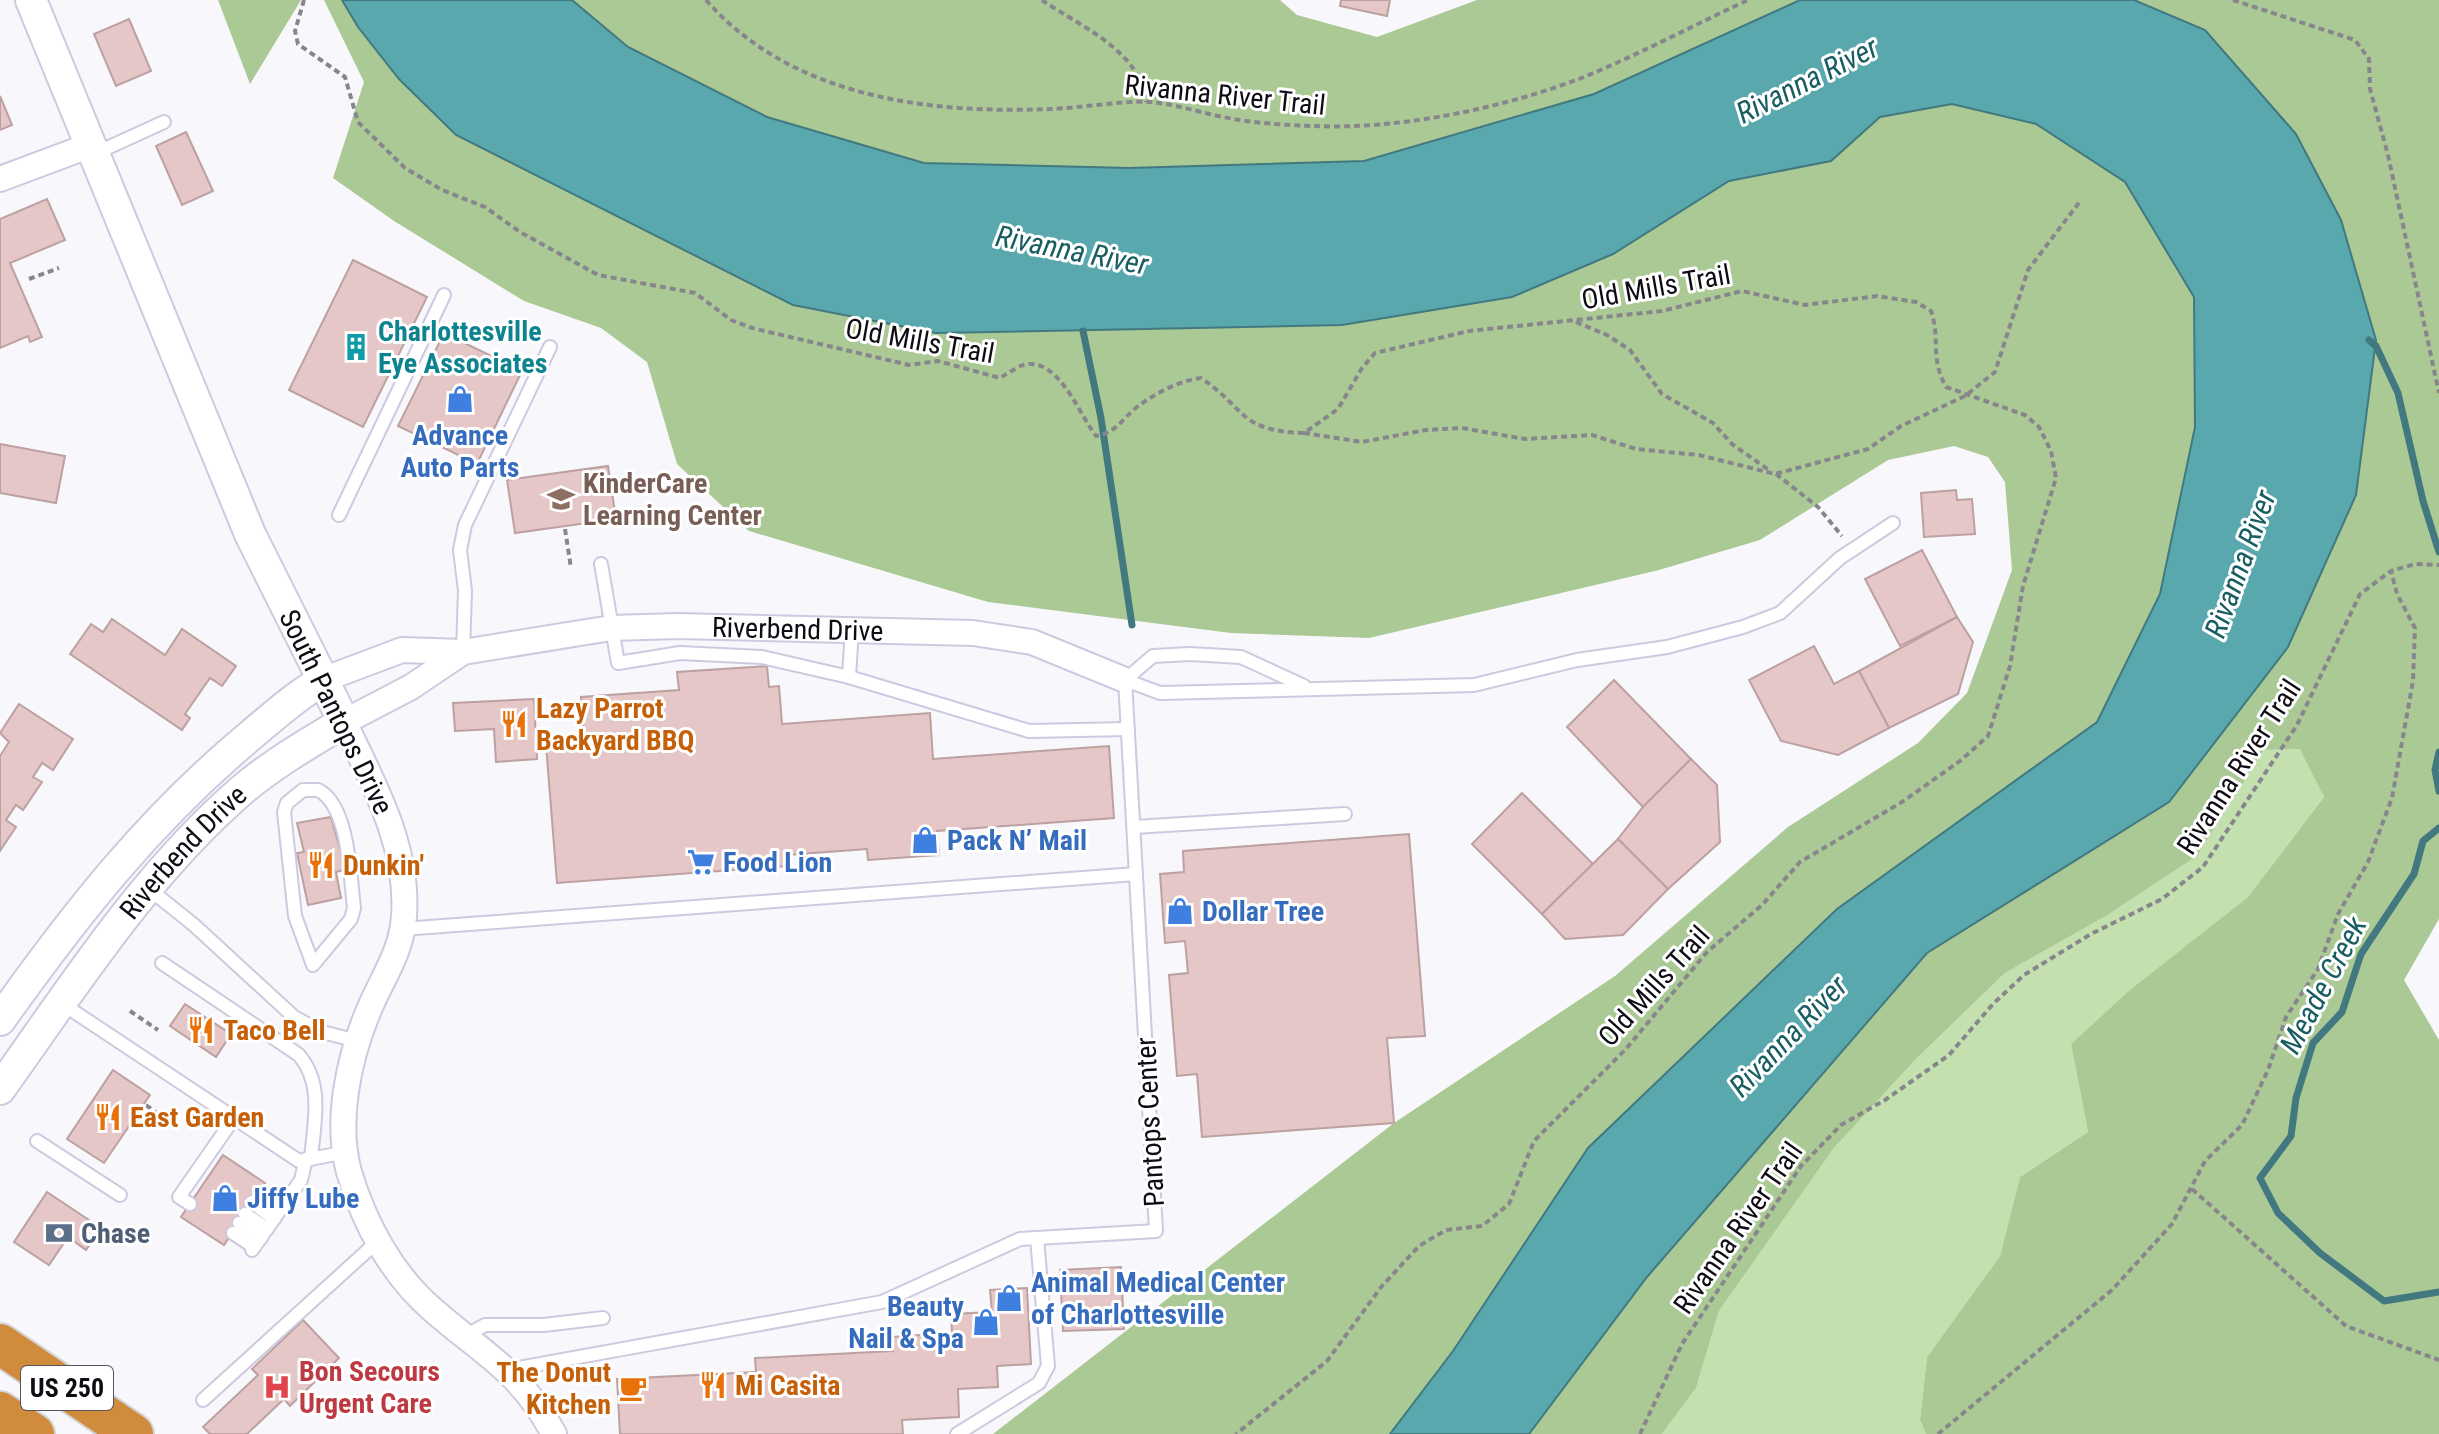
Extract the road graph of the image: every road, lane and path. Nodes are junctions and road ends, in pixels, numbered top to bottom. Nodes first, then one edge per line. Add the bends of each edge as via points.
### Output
1 (31, 0) edge
2 (304, 0) edge
3 (706, 0) edge
4 (1042, 0) edge
5 (1748, 0) edge
6 (2233, 0) edge
7 (1146, 102) junction
8 (164, 122) dead end
9 (93, 149) junction
10 (0, 179) edge
11 (2081, 200) dead end
12 (59, 268) dead end
13 (29, 279) dead end
14 (444, 295) dead end
15 (1574, 321) junction
16 (550, 347) dead end
17 (2439, 393) edge
18 (1965, 396) junction
19 (1304, 433) junction
20 (1775, 474) junction
21 (339, 515) dead end
22 (1893, 523) dead end
23 (565, 529) dead end
24 (1852, 550) junction
25 (601, 564) dead end
26 (2439, 565) edge
27 (571, 568) dead end
28 (2391, 571) junction
29 (611, 628) junction
30 (852, 628) junction
31 (463, 652) junction
32 (849, 677) junction
33 (325, 679) junction
34 (1125, 680) junction
35 (1307, 687) junction
36 (344, 722) junction
37 (1128, 729) junction
38 (1345, 814) dead end
39 (1134, 827) junction
40 (1136, 874) junction
41 (146, 887) junction
42 (402, 929) junction
43 (162, 963) dead end
44 (313, 965) joint
45 (61, 1003) junction
46 (130, 1011) dead end
47 (0, 1020) edge
48 (158, 1030) dead end
49 (358, 1041) junction
50 (0, 1089) edge
51 (146, 1105) dead end
52 (234, 1118) junction
53 (170, 1123) dead end
54 (37, 1141) dead end
55 (347, 1152) junction
56 (308, 1159) junction
57 (197, 1184) dead end
58 (2191, 1188) junction
59 (120, 1195) dead end
60 (252, 1202) dead end
61 (262, 1237) junction
62 (1037, 1238) junction
63 (378, 1241) junction
64 (603, 1318) dead end
65 (467, 1335) junction
66 (0, 1344) edge
67 (2439, 1360) edge
68 (507, 1370) junction
69 (203, 1400) dead end
70 (133, 1434) edge
71 (554, 1434) edge
72 (957, 1434) edge
73 (1236, 1434) edge
74 (1640, 1434) edge
75 (1938, 1434) edge

1 - 9 street, South Pantops Drive
2 - 19 path, Old Mills Trail via 295,31 298,44 345,77 358,122 405,168 485,207 598,275 695,293 731,320 752,328 909,365 938,361 1000,378 1024,364 1038,366 1075,399 1096,436 1110,434 1149,400 1184,380 1201,378 1246,419 1263,428
3 - 7 path, Rivanna River Trail via 750,43 780,62 884,97 923,106 994,110
4 - 7 path via 1129,60 1144,85
5 - 7 path, Rivanna River Trail via 1557,86 1408,120 1356,126 1274,124
6 - 17 path via 2355,40 2369,59 2370,89
8 - 9 lane
9 - 10 street
9 - 33 street, South Pantops Drive via 250,534
11 - 18 path via 2028,270 1995,372
12 - 13 path
14 - 21 lane
15 - 18 path, Old Mills Trail via 1662,311 1742,291 1805,305 1877,296 1916,302 1931,311 1937,326 1935,367 1946,387
15 - 19 path, Old Mills Trail via 1469,331 1375,353 1338,409
15 - 20 path via 1630,350 1662,394 1713,423 1749,459
16 - 31 lane via 465,525 460,550
18 - 20 path via 1901,426 1868,449
18 - 73 path, Old Mills Trail via 1995,402 2039,427 2056,478 2023,586 2010,666 1988,736 1902,802 1800,862 1762,905 1707,952 1625,1050 1534,1141 1509,1204 1482,1226 1446,1230 1419,1246 1327,1361
19 - 20 path via 1362,442 1462,428 1525,439 1592,435 1636,449 1699,455
20 - 24 path via 1818,507
22 - 24 lane
23 - 27 path
24 - 35 lane via 1780,613 1667,647 1577,660 1474,685
25 - 29 lane
26 - 28 path, Rivanna River Trail
28 - 58 path via 2415,628 2413,681 2392,798 2318,969 2286,1017 2242,1125 2205,1161
28 - 74 path, Rivanna River Trail via 2360,594 2297,725 2203,867 2162,899 2024,975 1949,1055 1841,1125 1801,1166 1682,1344
29 - 30 street, Riverbend Drive
29 - 31 street, Riverbend Drive
29 - 32 lane via 618,663 680,653 762,657
30 - 32 lane
30 - 34 street, Riverbend Drive via 973,633 1032,642
31 - 33 street, Riverbend Drive via 402,650
31 - 36 street, Riverbend Drive
32 - 37 lane via 1029,731
33 - 36 street, South Pantops Drive
33 - 47 street, Riverbend Drive via 295,697 217,763 120,860
34 - 35 lane via 1160,693 1245,694
34 - 35 lane via 1153,656 1190,654 1241,657
34 - 37 lane, Pantops Center
36 - 41 street, Riverbend Drive via 244,789
36 - 42 street, South Pantops Drive via 382,798 395,838 403,880
37 - 39 lane, Pantops Center
38 - 39 lane
39 - 40 lane, Pantops Center
40 - 42 lane
40 - 62 lane, Pantops Center via 1156,1231
41 - 45 street, Riverbend Drive
41 - 49 lane via 294,1017 322,1032
42 - 49 street, South Pantops Drive
43 - 56 lane via 299,1055 312,1070 317,1095
44 - 44 lane via 295,916 284,812 303,790 333,800 354,908
45 - 50 street, Riverbend Drive
45 - 52 lane
46 - 48 path
49 - 55 street, South Pantops Drive via 348,1077
51 - 53 path
52 - 56 lane via 299,1161
52 - 57 lane
54 - 59 lane
55 - 56 lane
55 - 63 street, South Pantops Drive via 360,1206
56 - 61 lane via 301,1180
58 - 67 path via 2346,1326
58 - 75 path via 2172,1224 2112,1290
60 - 61 lane
61 - 61 lane via 239,1223
62 - 68 lane, Pantops Center via 1020,1239 882,1302
62 - 72 lane via 1048,1366 1039,1383
63 - 65 street, South Pantops Drive via 432,1309
63 - 69 lane
64 - 65 lane via 485,1325
65 - 68 street, South Pantops Drive
66 - 70 highway, US 250
68 - 71 street, South Pantops Drive

